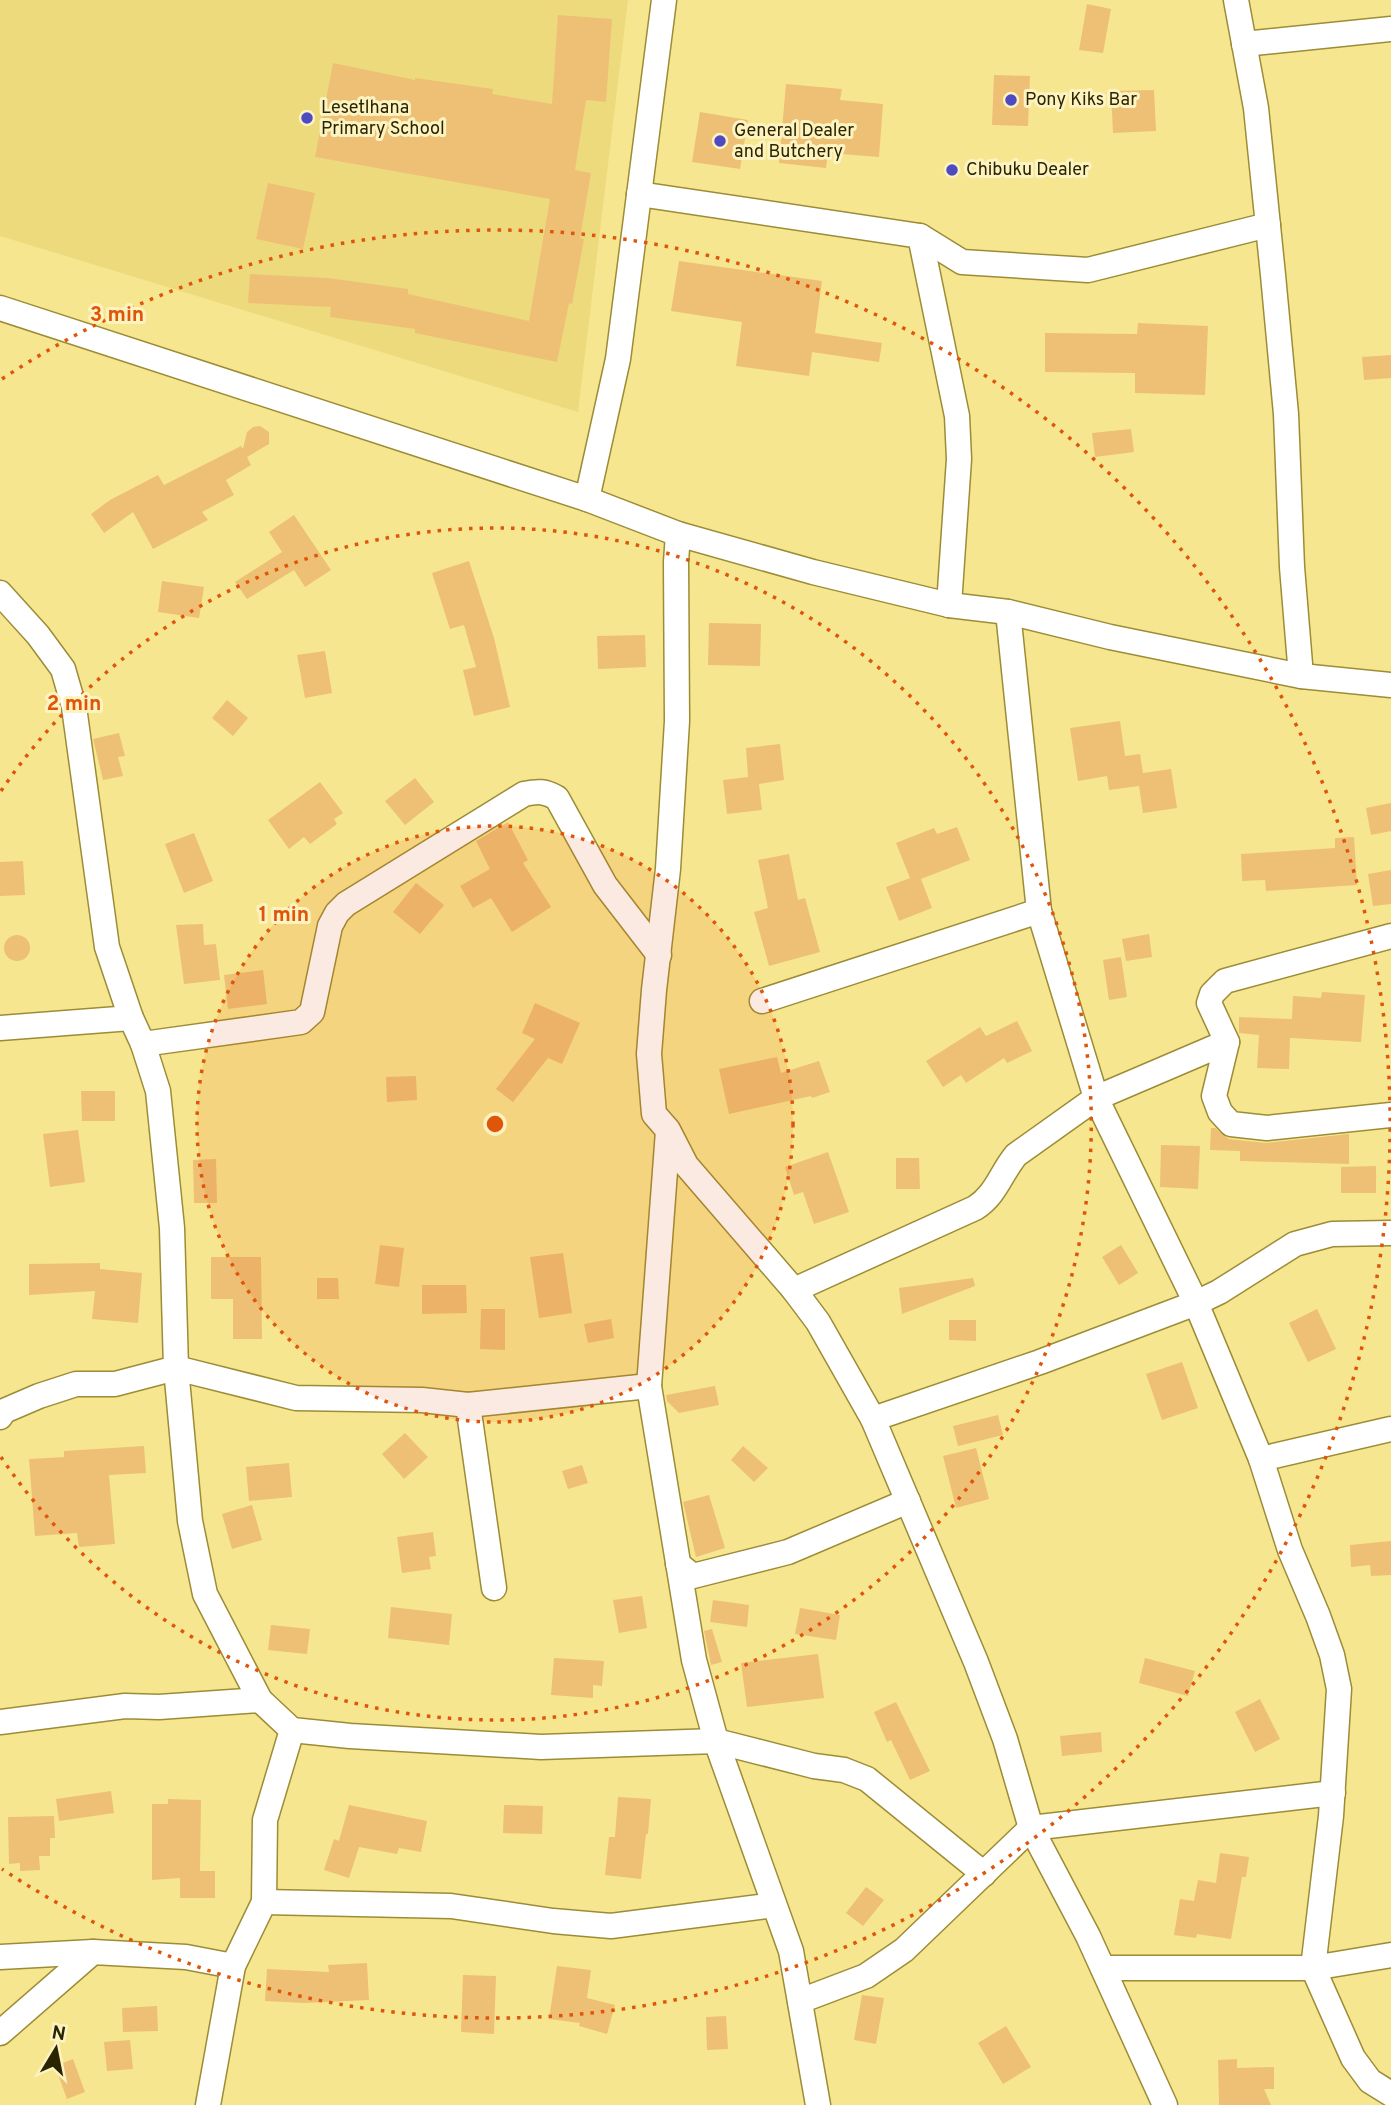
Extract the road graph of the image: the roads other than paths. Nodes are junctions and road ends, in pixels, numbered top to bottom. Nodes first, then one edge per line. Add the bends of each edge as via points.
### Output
1 (664, 0) edge
2 (1236, 0) edge
3 (1391, 29) edge
4 (1244, 44) junction
5 (639, 194) junction
6 (1268, 225) junction
7 (920, 236) junction
8 (0, 308) edge
9 (587, 499) junction
10 (678, 534) junction
11 (0, 593) edge
12 (949, 604) junction
13 (1008, 612) junction
14 (1301, 676) junction
15 (1391, 685) edge
16 (1039, 911) junction
17 (1391, 936) edge
18 (659, 956) junction
19 (762, 1001) dead end
20 (131, 1018) junction
21 (0, 1028) edge
22 (1227, 1042) junction
23 (143, 1044) junction
24 (1096, 1098) junction
25 (1391, 1115) edge
26 (668, 1130) junction
27 (1391, 1233) edge
28 (794, 1290) junction
29 (1196, 1303) junction
30 (176, 1368) junction
31 (649, 1385) junction
32 (468, 1405) junction
33 (0, 1417) edge
34 (873, 1419) junction
35 (1391, 1429) edge
36 (1261, 1460) junction
37 (908, 1501) junction
38 (678, 1564) junction
39 (494, 1588) dead end
40 (260, 1700) junction
41 (0, 1722) edge
42 (292, 1730) junction
43 (716, 1741) junction
44 (1333, 1793) junction
45 (1031, 1828) junction
46 (984, 1874) junction
47 (264, 1902) junction
48 (774, 1905) junction
49 (93, 1952) junction
50 (1391, 1955) edge
51 (0, 1957) edge
52 (233, 1966) junction
53 (1103, 1968) junction
54 (1313, 1968) junction
55 (800, 2001) junction
56 (0, 2033) edge
57 (1391, 2095) edge
58 (208, 2105) edge
59 (818, 2105) edge
60 (1165, 2105) edge

1 - 5 street
2 - 4 street
3 - 4 street
4 - 6 street via 1256,107
5 - 7 street
5 - 9 street via 618,359
6 - 7 street via 1087,270 962,262
6 - 14 street via 1286,414
7 - 12 street via 957,416 959,458
8 - 9 street
9 - 10 street
10 - 12 street
10 - 18 street via 677,721
11 - 20 street via 63,669 74,707 107,947
12 - 13 street
13 - 14 street
13 - 16 street
14 - 15 street
16 - 19 street
16 - 24 street
17 - 22 street via 1225,981 1209,1003
18 - 23 street via 605,885 557,798 536,791 524,794 346,904 330,926 312,1013 301,1022
18 - 26 street via 649,1054 654,1114
20 - 21 street
20 - 23 street
22 - 24 street
22 - 25 street via 1214,1096 1231,1124 1267,1128
23 - 30 street via 158,1091 172,1228
24 - 28 street via 1016,1154 987,1200 975,1208
24 - 29 street
26 - 28 street via 686,1165
26 - 31 street
27 - 29 street via 1332,1234 1295,1244
28 - 34 street
29 - 34 street
29 - 36 street
30 - 32 street via 296,1398 422,1399
30 - 33 street via 115,1384 76,1384 4,1411
30 - 40 street via 190,1521 205,1594
31 - 32 street
31 - 38 street
32 - 39 street
34 - 37 street
35 - 36 street
36 - 44 street via 1290,1550 1332,1655 1339,1689
37 - 38 street via 788,1552 693,1576
37 - 45 street via 1005,1739
38 - 43 street via 694,1660
40 - 41 street via 125,1706
40 - 42 street
42 - 43 street via 541,1747
42 - 47 street via 265,1820
43 - 46 street via 867,1779
43 - 48 street
44 - 45 street
44 - 54 street
45 - 46 street
45 - 53 street
46 - 55 street via 904,1950 866,1976
47 - 48 street via 450,1906 611,1926
47 - 52 street
48 - 55 street via 791,1951
49 - 51 street
49 - 52 street via 186,1957
49 - 56 street
50 - 54 street
52 - 58 street
53 - 54 street
53 - 60 street
54 - 57 street via 1353,2058 1370,2081
55 - 59 street

